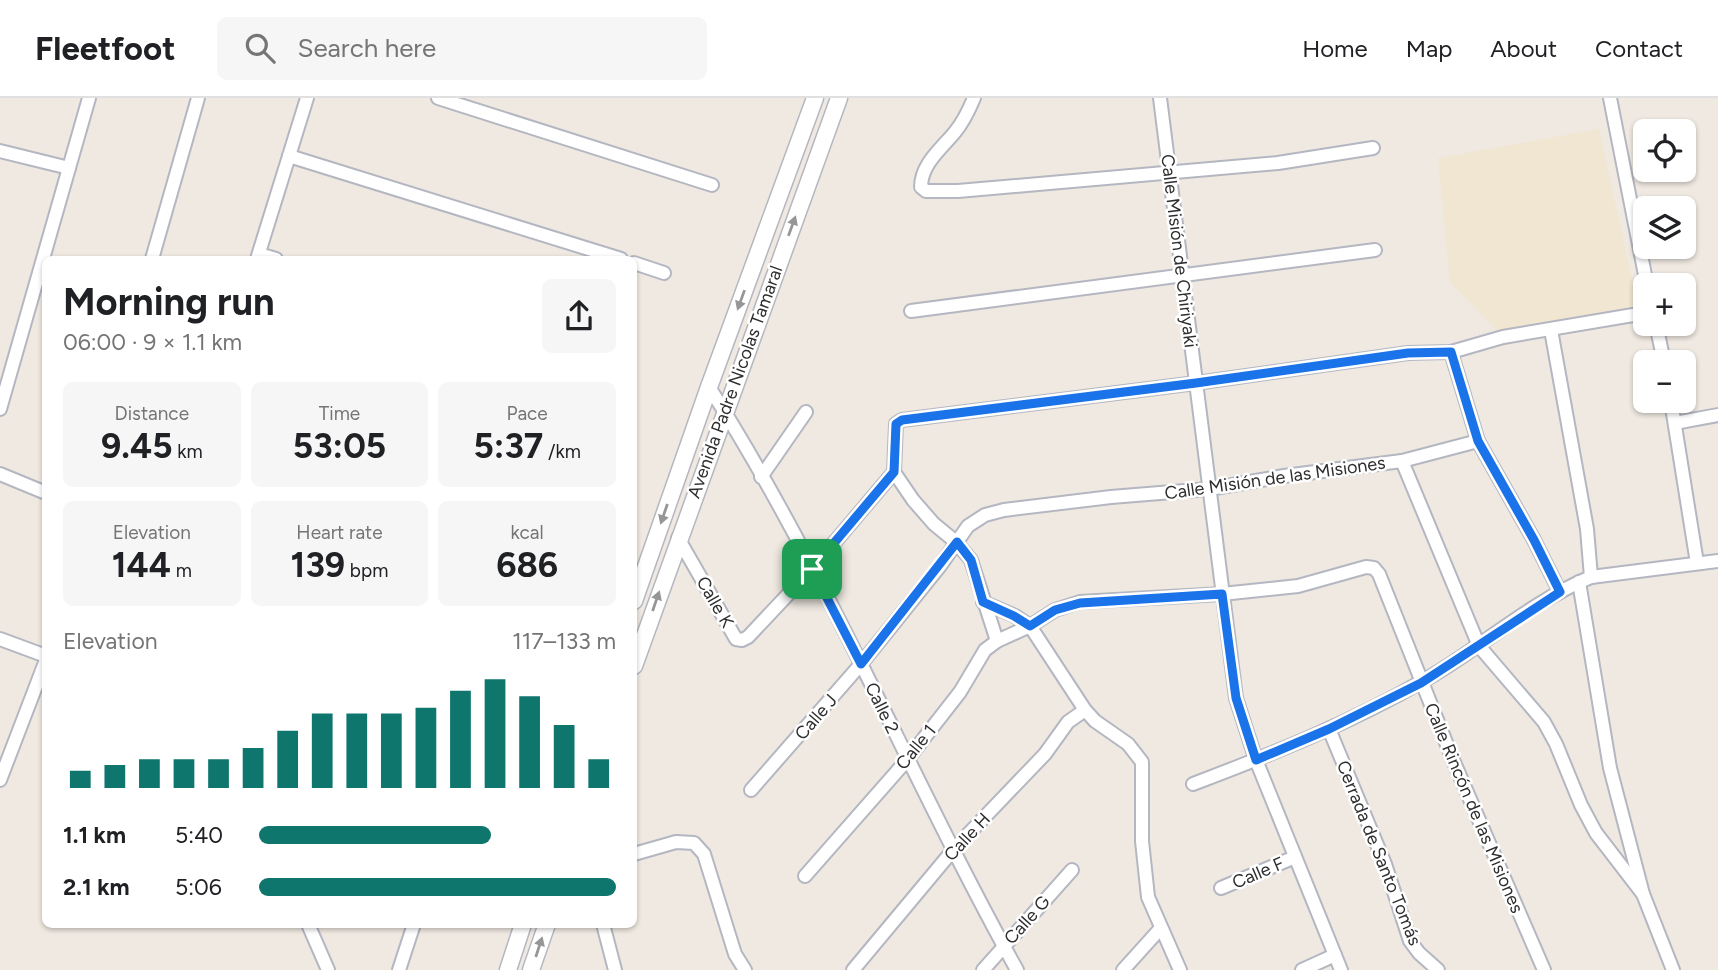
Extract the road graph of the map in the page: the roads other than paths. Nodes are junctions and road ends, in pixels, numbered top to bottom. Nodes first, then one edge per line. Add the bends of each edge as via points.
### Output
1 (89, 98) edge
2 (198, 98) edge
3 (307, 98) edge
4 (438, 98) edge
5 (815, 98) edge
6 (839, 98) edge
7 (974, 98) edge
8 (1160, 98) edge
9 (1610, 98) edge
10 (1373, 148) dead end
11 (0, 151) edge
12 (289, 156) junction
13 (69, 168) junction
14 (1170, 172) junction
15 (712, 185) dead end
16 (1375, 250) dead end
17 (44, 256) edge
18 (153, 256) edge
19 (258, 256) edge
20 (611, 256) edge
21 (42, 262) edge
22 (637, 264) edge
23 (664, 273) dead end
24 (1645, 273) edge
25 (1182, 275) junction
26 (911, 311) dead end
27 (1633, 315) edge
28 (1551, 330) junction
29 (1451, 352) junction
30 (1196, 383) junction
31 (709, 387) junction
32 (0, 409) edge
33 (724, 412) junction
34 (806, 412) dead end
35 (1673, 413) edge
36 (1718, 415) edge
37 (1675, 423) junction
38 (1478, 441) junction
39 (1402, 461) junction
40 (894, 472) junction
41 (0, 474) edge
42 (761, 477) junction
43 (1209, 489) junction
44 (42, 492) edge
45 (678, 538) junction
46 (957, 542) junction
47 (1718, 561) edge
48 (1697, 563) junction
49 (1374, 568) joint
50 (812, 569) junction
51 (1585, 580) junction
52 (637, 592) edge
53 (1560, 592) junction
54 (1222, 594) junction
55 (983, 602) junction
56 (1030, 626) junction
57 (0, 639) edge
58 (997, 641) junction
59 (1479, 646) junction
60 (42, 656) edge
61 (637, 657) edge
62 (861, 664) junction
63 (42, 669) edge
64 (1421, 683) junction
65 (1085, 710) junction
66 (1329, 729) junction
67 (907, 760) junction
68 (1256, 760) junction
69 (0, 780) edge
70 (1194, 784) dead end
71 (751, 790) dead end
72 (954, 849) junction
73 (637, 853) edge
74 (1295, 857) junction
75 (1072, 870) dead end
76 (805, 876) dead end
77 (1221, 888) dead end
78 (1643, 894) junction
79 (310, 928) edge
80 (413, 928) edge
81 (522, 928) edge
82 (546, 928) edge
83 (604, 928) edge
84 (1160, 929) junction
85 (1003, 946) junction
86 (1335, 955) junction
87 (328, 970) edge
88 (399, 970) edge
89 (508, 970) edge
90 (531, 970) edge
91 (615, 970) edge
92 (745, 970) edge
93 (853, 970) edge
94 (983, 970) edge
95 (1017, 970) edge
96 (1123, 970) edge
97 (1180, 970) edge
98 (1302, 970) edge
99 (1340, 970) edge
100 (1438, 970) edge
101 (1544, 970) edge
102 (1673, 970) edge

1 - 13 street
2 - 18 street
3 - 12 street
4 - 15 street
5 -> 31 street, Avenida Padre Nicolas Tamaral
33 -> 6 street, Avenida Padre Nicolas Tamaral
7 - 14 street via 966,117 939,147 921,178 926,191
8 - 14 street, Calle Misión de Chiriyaki
9 - 24 street
10 - 14 street via 1278,163
11 - 13 street
12 - 19 street
12 - 20 street
13 - 17 street
14 - 25 street, Calle Misión de Chiriyaki
16 - 25 street
21 - 32 street
22 - 23 street
25 - 26 street
25 - 30 street, Calle Misión de Chiriyaki
27 - 28 street
28 - 29 street
28 - 51 street via 1587,529
29 - 30 street via 1408,353
29 - 38 street
30 - 40 street via 902,420 896,424
30 - 43 street, Calle Misión de Chiriyaki
31 - 33 street, Calle 2
31 -> 52 street, Avenida Padre Nicolas Tamaral
33 - 42 street, Calle 2
33 - 45 street, Avenida Padre Nicolas Tamaral
34 - 42 street
35 - 37 street
36 - 37 street
37 - 48 street
38 - 39 street, Calle Misión de las Misiones
38 - 53 street
39 - 43 street, Calle Misión de las Misiones
39 - 59 street
40 - 46 street via 934,524
40 - 50 street, Calle K
41 - 44 street
42 - 50 street, Calle 2
43 - 46 street, Calle Misión de las Misiones via 1004,510 968,526
43 - 54 street, Calle Misión de Chiriyaki
45 - 50 street, Calle K via 736,639 748,637
61 -> 45 street, Avenida Padre Nicolas Tamaral
46 - 55 street via 971,560
46 - 62 street, Calle J
47 - 48 street
48 - 51 street
49 - 54 street, Calle 1 via 1298,586
49 - 64 street, Calle Rincón de las Misiones
50 - 62 street, Calle 2
51 - 53 street
51 - 78 street via 1611,768
53 - 59 street
54 - 56 street, Calle 1 via 1080,603 1055,610
54 - 68 street, Calle Misión de Chiriyaki via 1236,698
55 - 56 street
55 - 58 street
56 - 58 street, Calle 1
56 - 65 street
57 - 60 street
58 - 67 street, Calle 1 via 979,658 960,692
59 - 64 street
59 - 78 street via 1544,722 1596,833
62 - 67 street, Calle 2
62 - 71 street, Calle J
63 - 69 street
64 - 66 street
64 - 101 street, Calle Rincón de las Misiones
65 - 72 street, Calle H via 1068,722 1045,754
65 - 84 street via 1128,744 1142,762 1143,852 1148,897
66 - 68 street
66 - 100 street, Cerrada de Santo Tomás via 1385,864 1410,941
67 - 72 street, Calle 2
67 - 76 street, Calle 1
68 - 70 street
68 - 74 street, Calle Misión de Chiriyaki
72 - 85 street, Calle 2
72 - 93 street, Calle H
73 - 92 street via 676,842 694,843 705,854 731,942
74 - 77 street, Calle F
74 - 86 street, Calle Misión de Chiriyaki
75 - 85 street, Calle G
78 - 102 street
79 - 87 street
80 - 88 street
81 - 89 street
90 -> 82 street
83 - 91 street
84 - 96 street
84 - 97 street
85 - 94 street, Calle G
85 - 95 street, Calle 2
86 - 98 street
86 - 99 street, Calle Misión de Chiriyaki

